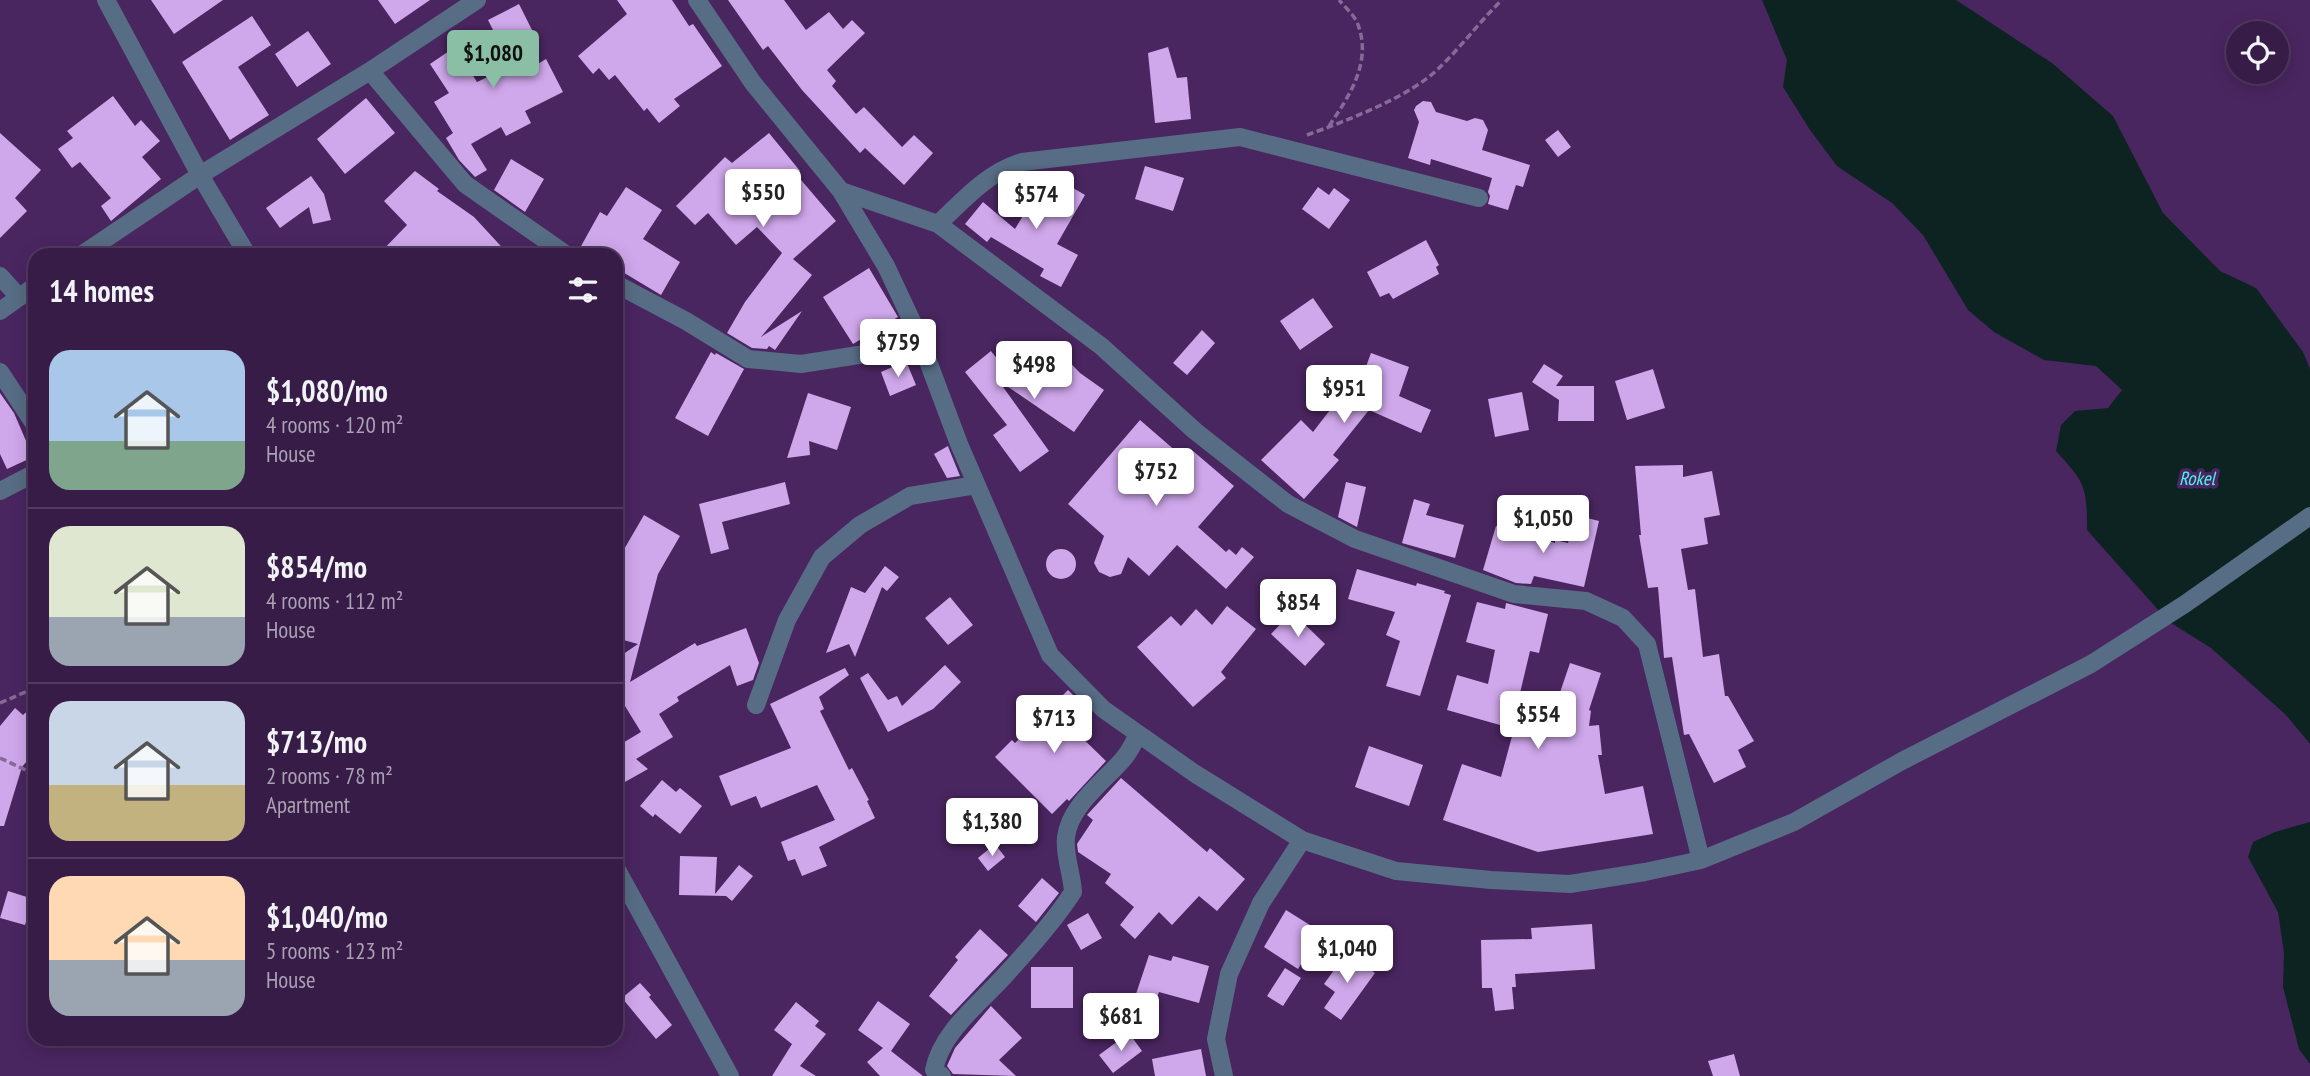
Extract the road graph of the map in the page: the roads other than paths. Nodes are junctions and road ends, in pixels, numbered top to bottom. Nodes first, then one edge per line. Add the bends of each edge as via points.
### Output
1 (106, 0) edge
2 (477, 0) edge
3 (697, 0) edge
4 (370, 71) junction
5 (1240, 137) junction
6 (1295, 140) road end
7 (200, 175) junction
8 (841, 191) junction
9 (1479, 198) dead end
10 (938, 224) junction
11 (92, 248) edge
12 (243, 248) edge
13 (557, 248) edge
14 (0, 276) edge
15 (623, 288) edge
16 (28, 291) edge
17 (19, 297) junction
18 (0, 310) edge
19 (917, 332) junction
20 (0, 372) edge
21 (28, 414) edge
22 (28, 477) edge
23 (976, 485) junction
24 (0, 491) edge
25 (2310, 516) edge
26 (756, 705) dead end
27 (1138, 734) junction
28 (1302, 840) junction
29 (1701, 860) junction
30 (623, 881) edge
31 (730, 1076) edge
32 (942, 1076) edge
33 (1224, 1076) edge

1 - 7 street
2 - 4 street
3 - 8 street via 753,83
4 - 7 street
4 - 13 street via 465,184
5 - 6 street
5 - 9 street
5 - 10 street via 1022,162 987,178
7 - 11 street
7 - 12 street
8 - 10 street
8 - 19 street via 886,266
10 - 29 street via 1101,345 1195,431 1288,504 1355,539 1514,594 1586,601 1623,618 1647,644
14 - 17 street
15 - 19 street via 748,359 801,363 884,351
16 - 17 street
17 - 18 street
19 - 23 street
20 - 21 street
22 - 24 street
23 - 26 street via 910,496 860,525 822,557 787,620
23 - 27 street via 1050,655 1103,709
25 - 29 street via 2091,664 1794,822
27 - 28 street
27 - 32 street via 1126,756 1070,820 1066,838 1073,892 937,1053 934,1070
28 - 29 street via 1396,871 1570,884
28 - 33 street via 1261,903 1229,974 1216,1039
30 - 31 street

